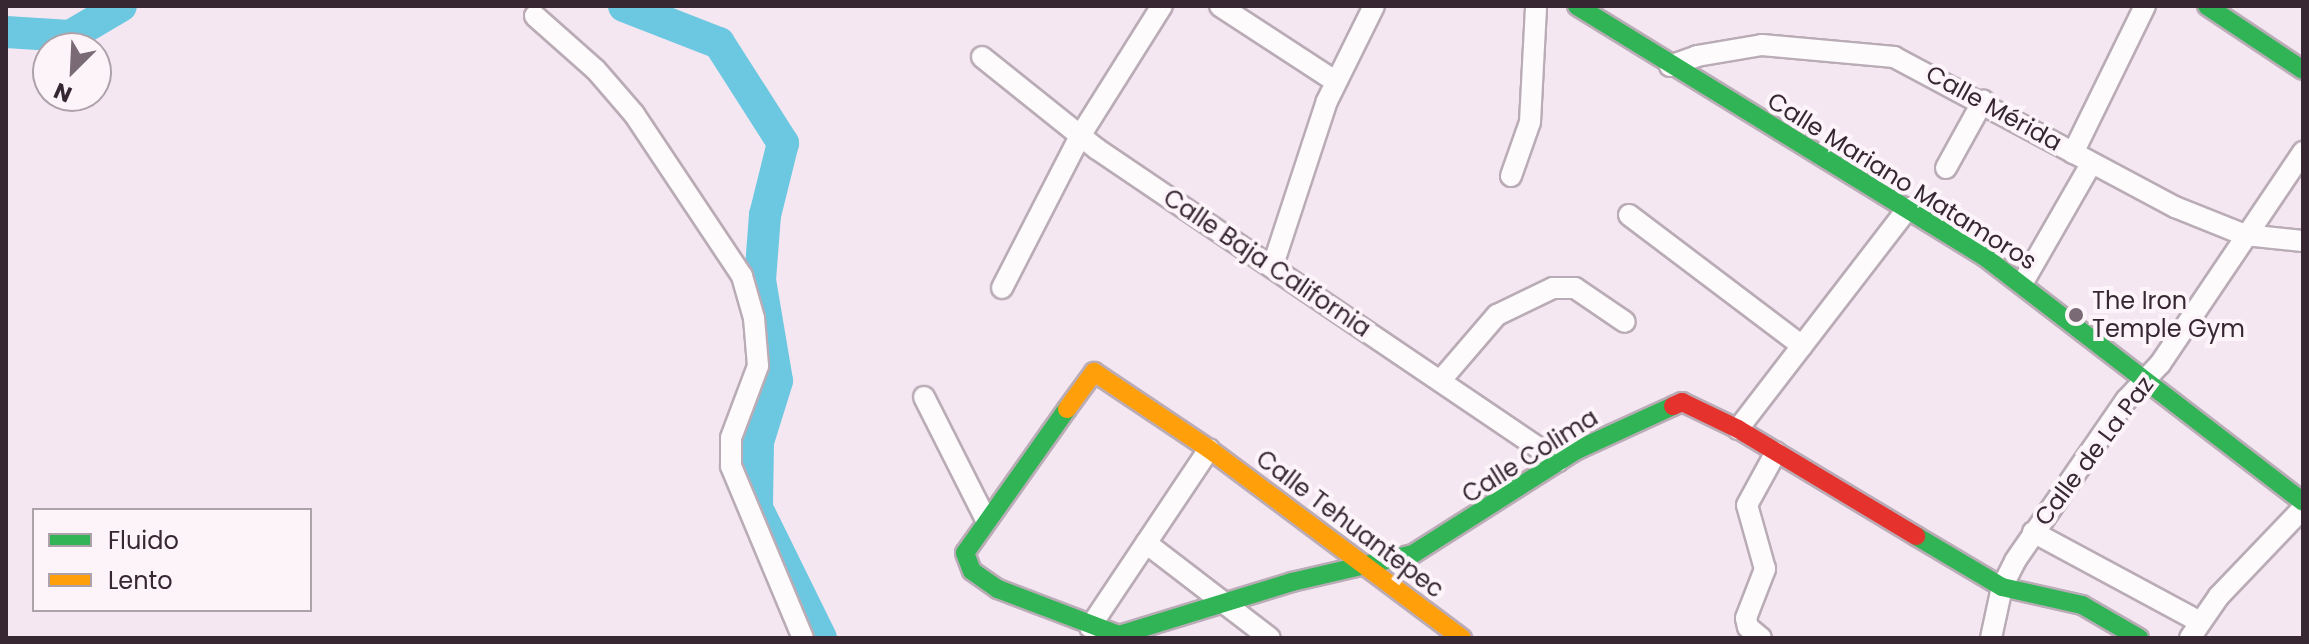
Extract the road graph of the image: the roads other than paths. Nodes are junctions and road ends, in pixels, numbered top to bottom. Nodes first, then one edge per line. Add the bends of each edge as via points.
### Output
1 (1162, 6) edge
2 (1220, 6) edge
3 (1374, 6) edge
4 (1536, 6) edge
5 (1577, 6) edge
6 (2145, 6) edge
7 (2207, 6) edge
8 (535, 16) dead end
9 (982, 57) dead end
10 (1670, 66) junction
11 (2303, 70) edge
12 (1335, 81) junction
13 (1983, 101) junction
14 (1080, 136) junction
15 (2303, 152) edge
16 (2082, 158) junction
17 (1946, 168) dead end
18 (1511, 176) dead end
19 (1908, 208) junction
20 (1629, 215) dead end
21 (2245, 235) junction
22 (2303, 241) edge
23 (1273, 265) junction
24 (2022, 284) junction
25 (1002, 288) dead end
26 (1625, 322) dead end
27 (1802, 346) junction
28 (1441, 380) junction
29 (2145, 380) junction
30 (924, 397) dead end
31 (1738, 429) junction
32 (1209, 449) junction
33 (1776, 452) junction
34 (1558, 461) junction
35 (2303, 505) edge
36 (985, 518) junction
37 (2033, 532) junction
38 (1146, 543) junction
39 (1367, 566) junction
40 (2002, 587) junction
41 (1226, 603) junction
42 (1090, 627) junction
43 (2195, 630) edge
44 (803, 638) edge
45 (1270, 638) edge
46 (1462, 638) edge
47 (1761, 638) edge
48 (1991, 638) edge
49 (2139, 638) edge

1 - 14 street
2 - 12 street
3 - 12 street
4 - 18 street via 1530,122
5 - 10 street, Calle Mariano Matamoros
6 - 16 street
7 - 11 street
8 - 44 street via 626,103 742,276 754,318 758,366 731,438 731,466
9 - 14 street, Calle Baja California
10 - 13 street, Calle Mérida via 1762,45 1873,53 1912,63
10 - 19 street, Calle Mariano Matamoros
12 - 23 street
13 - 16 street, Calle Mérida
13 - 17 street
14 - 23 street, Calle Baja California
14 - 25 street
15 - 21 street, Calle de La Paz
16 - 21 street, Calle Mérida via 2175,207
16 - 24 street
19 - 24 street, Calle Mariano Matamoros
19 - 27 street
20 - 27 street
21 - 22 street, Calle Mérida
21 - 29 street, Calle de La Paz
23 - 28 street, Calle Baja California
24 - 29 street, Calle Mariano Matamoros
26 - 28 street via 1575,288 1553,288 1497,315
27 - 31 street
28 - 34 street, Calle Baja California
29 - 35 street, Calle Mariano Matamoros
29 - 37 street, Calle de La Paz
30 - 36 street
31 - 33 street, Calle Colima
31 - 34 street, Calle Colima via 1691,403 1673,403
32 - 36 street, Calle Tehuantepec via 1094,372
32 - 38 street
32 - 39 street, Calle Tehuantepec
33 - 40 street, Calle Colima
33 - 47 street via 1747,505 1765,569 1746,618
34 - 39 street, Calle Colima via 1446,537 1413,554
35 - 43 street
36 - 42 street, Calle Colima via 967,545 972,571 1019,599
37 - 40 street, Calle de La Paz
37 - 43 street
38 - 41 street
38 - 42 street
39 - 41 street, Calle Colima
39 - 46 street, Calle Tehuantepec
40 - 48 street, Calle de La Paz
40 - 49 street, Calle Colima via 2082,605
41 - 42 street, Calle Colima via 1119,635
41 - 45 street

